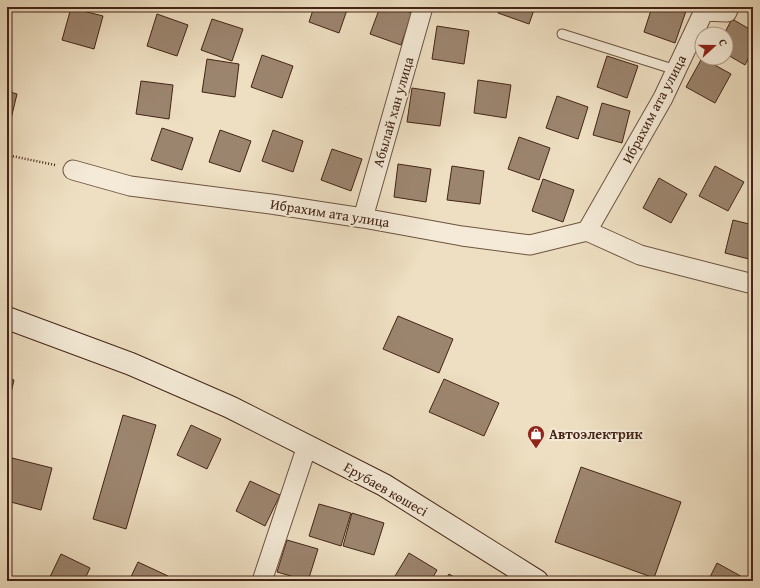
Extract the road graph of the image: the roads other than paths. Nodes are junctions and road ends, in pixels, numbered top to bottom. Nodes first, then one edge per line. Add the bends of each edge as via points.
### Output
1 (423, 7) edge
2 (729, 7) edge
3 (703, 9) edge
4 (562, 34) dead end
5 (676, 70) junction
6 (73, 170) road end
7 (363, 218) junction
8 (587, 230) junction
9 (753, 284) edge
10 (7, 318) edge
11 (307, 446) junction
12 (262, 581) edge
13 (537, 581) edge

1 - 7 street, Абылай хан улица
2 - 3 street, Ибрахим ата улица via 727,12
3 - 5 street, Ибрахим ата улица
4 - 5 lane
5 - 8 street, Ибрахим ата улица via 663,98
6 - 7 street, Ибрахим ата улица via 130,186
7 - 8 street, Ибрахим ата улица via 530,245
8 - 9 street via 640,255
10 - 11 main road, Ерубаев көшесі via 131,364 230,407
11 - 12 street
11 - 13 main road, Ерубаев көшесі via 384,485

